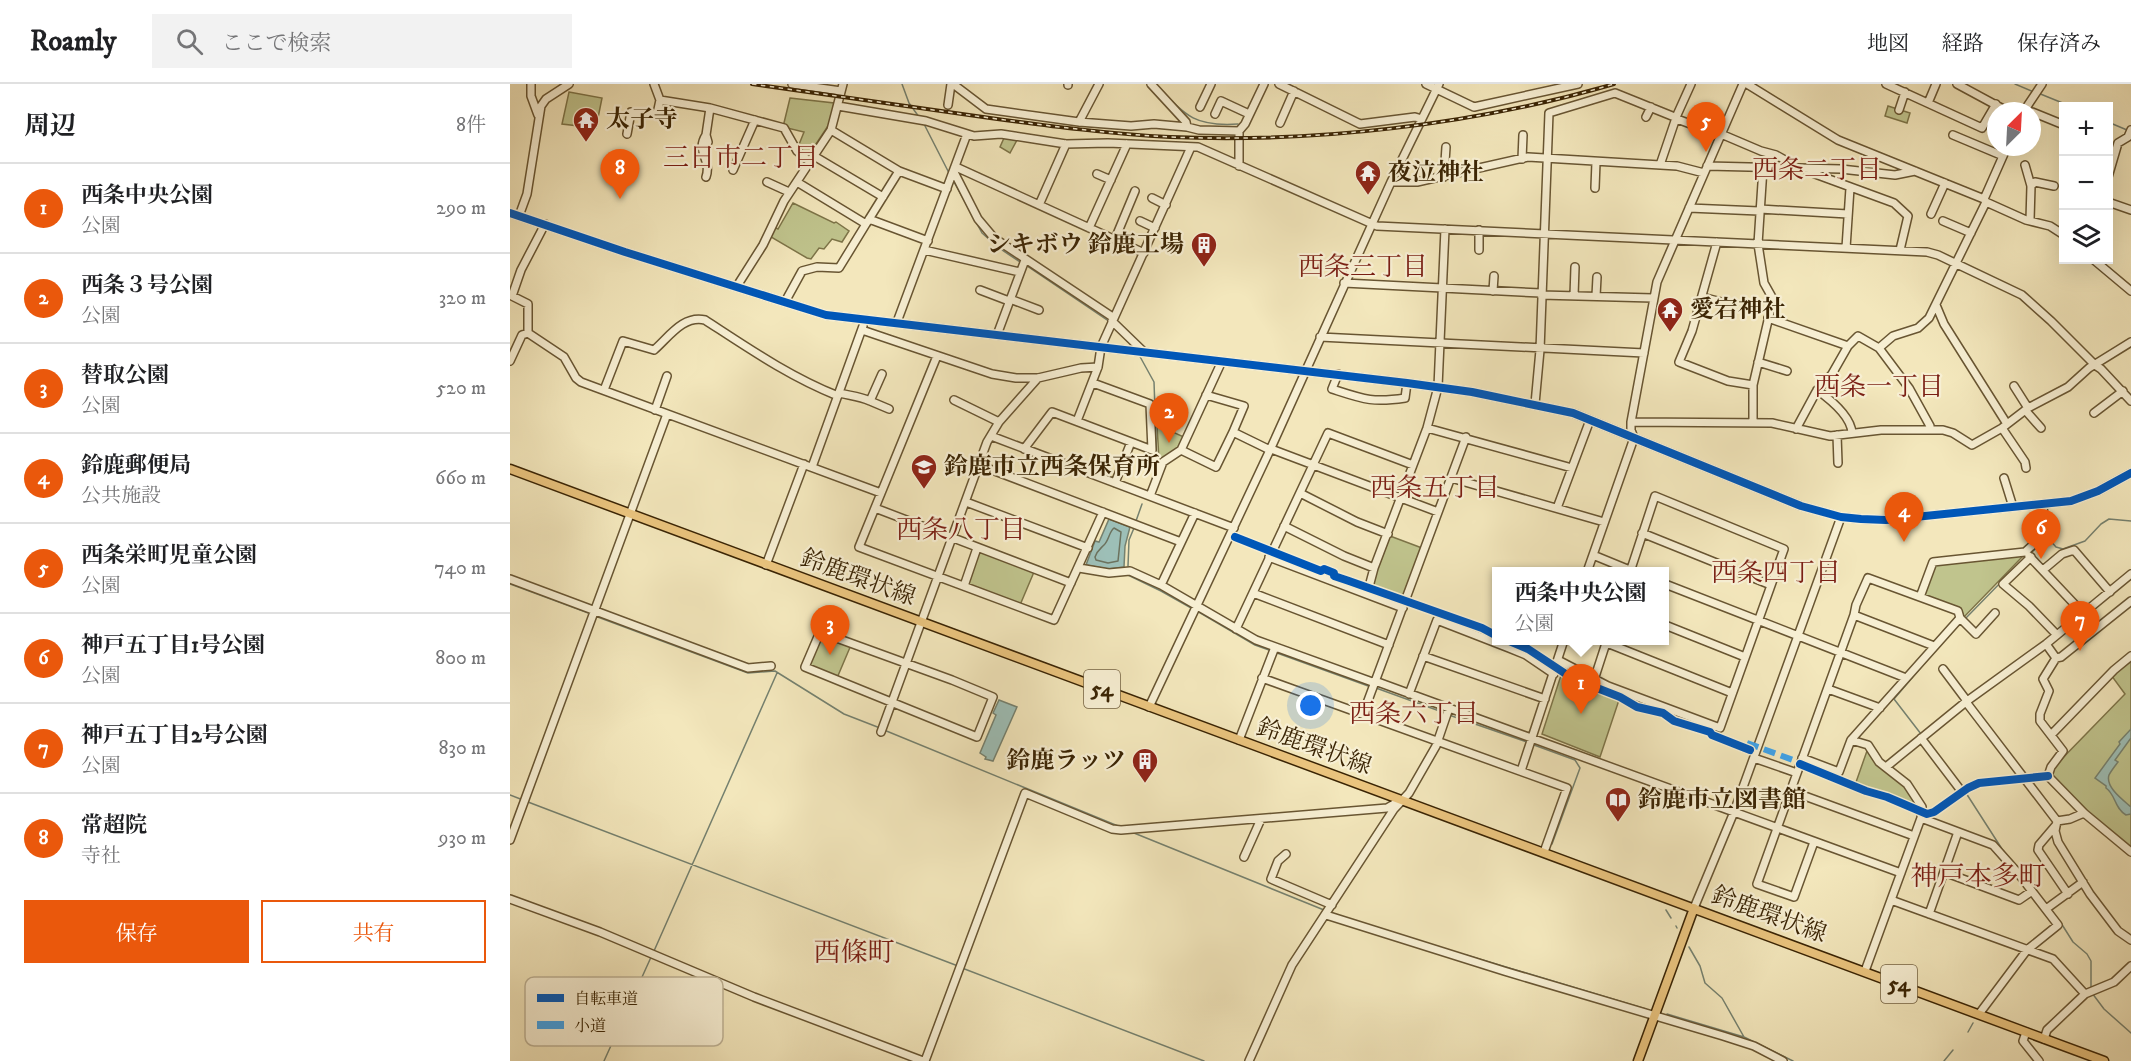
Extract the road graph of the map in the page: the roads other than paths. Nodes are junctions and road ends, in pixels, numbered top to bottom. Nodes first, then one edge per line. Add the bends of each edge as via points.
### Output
1 (531, 84) edge
2 (654, 84) edge
3 (792, 84) edge
4 (952, 84) edge
5 (1099, 84) edge
6 (1151, 84) edge
7 (1211, 84) edge
8 (1279, 84) edge
9 (1426, 84) edge
10 (1578, 84) edge
11 (1691, 84) edge
12 (1745, 84) edge
13 (1886, 84) edge
14 (1936, 84) edge
15 (1957, 84) edge
16 (1262, 85) edge
17 (570, 86) edge
18 (2040, 86) edge
19 (842, 87) edge
20 (1438, 87) edge
21 (1294, 91) junction
22 (1905, 92) junction
23 (660, 100) junction
24 (1992, 102) edge
25 (2030, 102) edge
26 (1928, 103) junction
27 (948, 105) dead end
28 (838, 106) junction
29 (1200, 107) dead end
30 (1651, 107) junction
31 (710, 108) junction
32 (1899, 110) dead end
33 (1215, 114) dead end
34 (1249, 114) junction
35 (538, 115) junction
36 (2041, 116) edge
37 (1646, 117) dead end
38 (1422, 119) junction
39 (1677, 119) junction
40 (1987, 119) edge
41 (755, 120) junction
42 (1079, 122) junction
43 (1280, 123) dead end
44 (2059, 123) edge
45 (1187, 127) junction
46 (831, 130) junction
47 (1239, 131) junction
48 (627, 134) dead end
49 (967, 134) junction
50 (1721, 134) junction
51 (2130, 134) edge
52 (1523, 135) dead end
53 (1953, 135) dead end
54 (1066, 144) junction
55 (1127, 144) junction
56 (1191, 147) junction
57 (1446, 147) dead end
58 (1987, 150) edge
59 (2002, 156) edge
60 (812, 159) junction
61 (1522, 159) junction
62 (1547, 159) junction
63 (1596, 162) junction
64 (2113, 162) edge
65 (1660, 165) junction
66 (2025, 165) dead end
67 (1239, 166) junction
68 (1763, 168) junction
69 (1792, 169) junction
70 (1804, 169) junction
71 (733, 170) dead end
72 (1706, 170) junction
73 (899, 171) junction
74 (1915, 171) junction
75 (953, 174) junction
76 (1097, 174) dead end
77 (706, 177) dead end
78 (1444, 177) junction
79 (1111, 180) junction
80 (767, 182) dead end
81 (796, 182) junction
82 (1391, 182) junction
83 (1945, 183) junction
84 (2031, 186) junction
85 (2054, 186) dead end
86 (1595, 188) dead end
87 (1850, 188) junction
88 (947, 189) junction
89 (1135, 191) dead end
90 (789, 192) junction
91 (883, 197) junction
92 (1152, 198) dead end
93 (1985, 200) junction
94 (2113, 203) edge
95 (1039, 205) junction
96 (1166, 205) junction
97 (1689, 208) junction
98 (1760, 210) junction
99 (2131, 210) edge
100 (510, 213) edge
101 (1848, 214) junction
102 (1931, 214) dead end
103 (519, 216) junction
104 (2030, 220) junction
105 (868, 221) junction
106 (1140, 221) dead end
107 (1943, 221) dead end
108 (545, 224) junction
109 (1372, 224) junction
110 (1089, 228) junction
111 (1155, 228) junction
112 (1444, 229) junction
113 (1479, 231) junction
114 (2059, 232) edge
115 (1971, 233) junction
116 (1544, 234) junction
117 (1115, 239) junction
118 (1675, 240) junction
119 (928, 241) junction
120 (1717, 242) junction
121 (1758, 244) junction
122 (1846, 248) junction
123 (924, 250) junction
124 (1479, 250) dead end
125 (1900, 250) junction
126 (1144, 253) junction
127 (1957, 264) junction
128 (2099, 264) edge
129 (1022, 266) junction
130 (1575, 267) dead end
131 (1494, 276) dead end
132 (1597, 277) dead end
133 (1344, 283) junction
134 (737, 286) junction
135 (1443, 288) junction
136 (980, 290) dead end
137 (1493, 291) junction
138 (2131, 291) edge
139 (1541, 294) junction
140 (1574, 296) junction
141 (1596, 296) junction
142 (1702, 297) junction
143 (1653, 298) junction
144 (1010, 300) junction
145 (785, 302) junction
146 (1730, 304) dead end
147 (1936, 305) junction
148 (1039, 310) dead end
149 (1768, 318) junction
150 (865, 319) junction
151 (1112, 321) junction
152 (897, 322) junction
153 (862, 330) junction
154 (528, 333) junction
155 (997, 335) junction
156 (1320, 337) junction
157 (2131, 342) edge
158 (1441, 343) junction
159 (1848, 346) junction
160 (1101, 347) junction
161 (1540, 347) junction
162 (1879, 348) junction
163 (1144, 352) junction
164 (1644, 353) junction
165 (937, 356) junction
166 (510, 361) edge
167 (1222, 361) junction
168 (1758, 362) junction
169 (2095, 365) junction
170 (1098, 367) junction
171 (1305, 371) junction
172 (1787, 371) dead end
173 (882, 374) dead end
174 (1338, 374) junction
175 (667, 376) dead end
176 (1038, 378) junction
177 (1093, 383) junction
178 (1407, 383) junction
179 (1753, 385) junction
180 (2014, 386) dead end
181 (1438, 387) junction
182 (604, 390) junction
183 (1817, 390) junction
184 (2122, 391) junction
185 (839, 394) junction
186 (1206, 395) junction
187 (954, 400) dead end
188 (870, 401) junction
189 (2131, 401) edge
190 (1535, 404) junction
191 (889, 409) dead end
192 (2027, 409) junction
193 (655, 410) junction
194 (2094, 413) dead end
195 (667, 414) junction
196 (1590, 420) junction
197 (1077, 421) junction
198 (999, 422) junction
199 (1631, 422) junction
200 (1753, 423) junction
201 (2004, 426) junction
202 (1427, 428) junction
203 (2041, 428) dead end
204 (1796, 429) junction
205 (1930, 430) junction
206 (1233, 432) junction
207 (1852, 433) junction
208 (1838, 435) junction
209 (991, 436) junction
210 (1466, 437) junction
211 (1634, 438) junction
212 (1131, 442) junction
213 (1024, 449) junction
214 (1271, 449) junction
215 (1181, 450) junction
216 (1838, 463) dead end
217 (804, 464) junction
218 (979, 465) junction
219 (1313, 465) junction
220 (1413, 465) junction
221 (812, 467) junction
222 (1572, 468) junction
223 (2026, 468) dead end
224 (510, 469) edge
225 (2131, 473) edge
226 (1451, 478) junction
227 (2004, 478) dead end
228 (1115, 483) junction
229 (881, 493) junction
230 (1300, 493) junction
231 (1150, 496) junction
232 (1401, 498) junction
233 (966, 502) junction
234 (2043, 505) junction
235 (2013, 507) junction
236 (875, 508) junction
237 (1557, 508) junction
238 (1103, 512) junction
239 (1438, 512) junction
240 (1195, 513) junction
241 (631, 514) junction
242 (1841, 517) junction
243 (1604, 522) junction
244 (1284, 526) junction
245 (1234, 528) junction
246 (1642, 533) junction
247 (1388, 534) junction
248 (952, 538) junction
249 (1181, 542) junction
250 (977, 548) junction
251 (1088, 548) junction
252 (1593, 555) junction
253 (2028, 555) junction
254 (1269, 557) junction
255 (766, 565) junction
256 (1589, 567) edge
257 (1622, 567) edge
258 (1632, 567) edge
259 (1079, 568) junction
260 (1374, 568) junction
261 (2043, 570) junction
262 (2131, 574) edge
263 (939, 576) junction
264 (510, 579) edge
265 (1071, 583) junction
266 (1370, 583) dead end
267 (1161, 585) junction
268 (1771, 585) junction
269 (963, 586) junction
270 (1669, 586) edge
271 (2110, 592) junction
272 (1252, 593) junction
273 (1920, 597) junction
274 (2131, 601) edge
275 (1197, 606) junction
276 (1403, 608) junction
277 (1995, 613) dead end
278 (2083, 613) junction
279 (594, 614) junction
280 (1854, 615) junction
281 (1758, 621) junction
282 (1962, 621) junction
283 (922, 623) junction
284 (1669, 627) edge
285 (2097, 628) junction
286 (1236, 629) junction
287 (2057, 635) junction
288 (1798, 636) junction
289 (1492, 641) edge
290 (2046, 644) junction
291 (1389, 645) junction
292 (1501, 645) edge
293 (1562, 645) edge
294 (1606, 645) edge
295 (1614, 645) edge
296 (1934, 646) junction
297 (1273, 650) junction
298 (1840, 652) junction
299 (1423, 656) junction
300 (2131, 656) edge
301 (1745, 657) junction
302 (2056, 658) junction
303 (1558, 660) junction
304 (907, 664) junction
305 (771, 666) dead end
306 (1943, 669) dead end
307 (1554, 674) junction
308 (1262, 678) junction
309 (1906, 678) junction
310 (1594, 680) junction
311 (1375, 682) junction
312 (1828, 688) junction
313 (1732, 693) junction
314 (1409, 694) junction
315 (1545, 699) junction
316 (1966, 701) junction
317 (892, 704) junction
318 (1149, 706) junction
319 (1880, 708) junction
320 (1449, 709) junction
321 (1363, 714) junction
322 (882, 729) dead end
323 (2051, 735) junction
324 (1923, 737) junction
325 (1239, 740) junction
326 (1851, 740) junction
327 (1437, 741) junction
328 (1531, 742) junction
329 (1754, 758) junction
330 (1802, 758) junction
331 (1886, 767) junction
332 (1521, 771) junction
333 (1797, 773) junction
334 (1791, 790) junction
335 (1962, 792) dead end
336 (1401, 801) junction
337 (1734, 812) junction
338 (2084, 813) junction
339 (1921, 818) junction
340 (1261, 819) junction
341 (2056, 823) junction
342 (1778, 828) junction
343 (1958, 832) junction
344 (1914, 836) junction
345 (510, 840) edge
346 (1814, 842) junction
347 (1544, 852) junction
348 (2131, 852) edge
349 (1286, 854) dead end
350 (1244, 857) dead end
351 (1944, 872) junction
352 (1901, 873) junction
353 (2083, 882) junction
354 (2032, 891) junction
355 (2068, 894) junction
356 (510, 899) edge
357 (1891, 900) junction
358 (1694, 908) junction
359 (2048, 908) junction
360 (1329, 910) junction
361 (1929, 914) junction
362 (2131, 939) edge
363 (2027, 950) junction
364 (2131, 966) edge
365 (1865, 971) junction
366 (2128, 974) edge
367 (707, 977) edge
368 (723, 984) edge
369 (2089, 993) junction
370 (1979, 1014) junction
371 (1655, 1016) junction
372 (2026, 1032) junction
373 (2044, 1039) junction
374 (924, 1061) edge
375 (1249, 1061) edge
376 (1638, 1061) edge
377 (1783, 1061) edge
378 (2039, 1061) edge
379 (2104, 1061) edge

1 - 35 street
2 - 23 street
3 - 19 street
4 - 27 street
4 - 42 street via 986,110
5 - 42 street
6 - 45 street
7 - 29 street
8 - 21 street
9 - 20 street
10 - 20 street via 1474,107
11 - 39 street
12 - 50 street
12 - 74 street via 1838,140
13 - 22 street
14 - 26 street
15 - 24 street
16 - 34 street
17 - 35 street via 543,102
18 - 25 street
19 - 28 street
20 - 38 street
21 - 38 street via 1360,124
21 - 43 street
22 - 26 street
22 - 32 street
23 - 31 street
23 - 48 street via 657,114 631,112
26 - 40 street via 1982,128
28 - 46 street
28 - 49 street via 926,121
30 - 37 street
30 - 39 street
30 - 62 street via 1615,93 1549,112
31 - 41 street
31 - 77 street via 707,138 701,148 708,161
33 - 34 street via 1221,101
34 - 47 street
35 - 103 street via 527,194
36 - 44 street
38 - 82 street
39 - 50 street
39 - 65 street
41 - 60 street via 784,128 797,152
41 - 71 street
42 - 45 street
45 - 47 street
46 - 60 street
46 - 73 street
47 - 67 street
49 - 54 street via 1001,134
49 - 75 street
50 - 69 street via 1776,155
50 - 72 street
51 - 64 street via 2118,143
52 - 61 street
53 - 58 street
54 - 55 street
54 - 95 street
55 - 56 street
55 - 79 street
56 - 67 street
56 - 96 street
57 - 78 street
59 - 93 street
60 - 81 street
60 - 91 street
61 - 62 street
61 - 78 street
62 - 63 street
62 - 116 street
63 - 65 street
63 - 86 street
65 - 72 street
66 - 84 street
67 - 109 street
68 - 69 street
68 - 72 street
68 - 98 street
69 - 70 street
70 - 74 street via 1895,175
70 - 87 street
72 - 97 street
73 - 88 street
73 - 91 street
74 - 83 street
75 - 88 street
75 - 95 street
75 - 129 street via 982,226
76 - 79 street
78 - 82 street
79 - 110 street
80 - 90 street
81 - 90 street
81 - 105 street
82 - 109 street
83 - 93 street
83 - 102 street
84 - 85 street via 2036,182
84 - 104 street
87 - 101 street
87 - 125 street via 1894,203 1908,216
88 - 119 street
89 - 117 street
90 - 134 street
91 - 105 street
92 - 96 street
93 - 104 street
93 - 115 street
94 - 99 street
95 - 110 street
96 - 111 street
97 - 98 street
97 - 118 street
98 - 101 street
98 - 121 street
100 - 103 street
101 - 122 street
103 - 108 street
104 - 114 street
105 - 119 street
105 - 145 street via 839,268 802,271
106 - 111 street
107 - 115 street
108 - 134 street
108 - 154 street via 512,296 528,304
109 - 112 street
109 - 133 street
110 - 117 street
111 - 126 street
112 - 113 street
112 - 135 street
113 - 116 street
113 - 124 street
115 - 127 street
116 - 118 street
116 - 139 street
117 - 126 street
118 - 120 street
118 - 143 street
119 - 123 street
120 - 121 street
120 - 142 street
121 - 122 street
121 - 149 street via 1764,283 1773,299
122 - 125 street
123 - 129 street
123 - 152 street
125 - 127 street via 1927,252
126 - 151 street
127 - 147 street
127 - 169 street via 2028,300
128 - 138 street
129 - 144 street
129 - 151 street
130 - 140 street
131 - 137 street
132 - 141 street
133 - 135 street
133 - 156 street
134 - 145 street
135 - 137 street
135 - 158 street
136 - 144 street
137 - 139 street
139 - 140 street
139 - 161 street
140 - 141 street
141 - 143 street
142 - 146 street
142 - 179 street via 1679,362 1728,381
143 - 164 street
144 - 148 street
144 - 155 street
145 - 150 street via 826,315
147 - 162 street via 1918,327 1893,336
147 - 201 street
149 - 159 street
149 - 168 street
150 - 152 street
150 - 153 street
151 - 160 street
151 - 163 street
152 - 155 street
153 - 165 street
153 - 185 street
154 - 166 street via 522,335
154 - 182 street via 564,357 581,382
155 - 160 street
156 - 158 street
156 - 171 street
157 - 169 street
158 - 161 street
158 - 181 street
159 - 162 street via 1858,336
159 - 183 street via 1836,369
160 - 163 street
160 - 170 street
161 - 164 street
161 - 190 street
162 - 205 street via 1913,394
163 - 167 street
164 - 199 street
165 - 176 street via 992,374
165 - 229 street
167 - 171 street
167 - 186 street
168 - 172 street
168 - 179 street
169 - 184 street
169 - 192 street via 2067,387
170 - 176 street
170 - 177 street
171 - 174 street
171 - 214 street
173 - 188 street
174 - 178 street
174 - 178 street via 1332,389 1370,400 1405,398
175 - 193 street
176 - 198 street
177 - 197 street
177 - 212 street via 1150,404 1152,450
178 - 181 street
179 - 200 street
180 - 192 street
181 - 190 street
181 - 202 street
182 - 185 street via 623,341 654,350 684,323 698,318 812,386
182 - 193 street
183 - 204 street
183 - 207 street via 1840,410 1852,425
184 - 189 street
184 - 194 street
185 - 188 street
185 - 221 street
186 - 206 street via 1244,406
186 - 215 street
187 - 198 street
188 - 191 street
190 - 196 street
192 - 201 street
192 - 203 street
193 - 195 street
195 - 217 street
195 - 241 street
196 - 211 street
196 - 222 street
197 - 212 street
197 - 213 street via 1052,412
198 - 209 street
199 - 200 street
199 - 211 street
200 - 204 street
201 - 205 street via 1972,445 1953,433
201 - 223 street
202 - 210 street
202 - 220 street
204 - 208 street
205 - 207 street
206 - 214 street
206 - 215 street via 1216,467
207 - 208 street
208 - 216 street
209 - 213 street
209 - 218 street
210 - 222 street
210 - 226 street
211 - 242 street via 1801,506
211 - 243 street
212 - 228 street
213 - 228 street
214 - 219 street
214 - 245 street
215 - 231 street via 1163,462
217 - 221 street
217 - 255 street
218 - 233 street
218 - 238 street
219 - 220 street via 1328,433
219 - 230 street
219 - 232 street
220 - 232 street
221 - 229 street
222 - 237 street
224 - 241 main road, 鈴鹿環状線 / 54
225 - 234 street via 2089,495
226 - 237 street
226 - 239 street
227 - 235 street
228 - 231 street
229 - 236 street
230 - 244 street
230 - 247 street
231 - 240 street
232 - 239 street
232 - 247 street
233 - 248 street
233 - 251 street
234 - 235 street
234 - 253 street via 2045,534
235 - 242 street via 1886,520
236 - 248 street
236 - 263 street via 859,547
237 - 243 street
238 - 249 street
238 - 251 street
239 - 276 street
240 - 245 street
240 - 249 street
241 - 255 main road, 鈴鹿環状線 / 54
241 - 279 street
242 - 288 street
243 - 252 street
244 - 254 street
244 - 260 street
245 - 275 street
246 - 258 street
246 - 268 street
246 - 268 street via 1655,496 1784,549
247 - 260 street
248 - 250 street
248 - 263 street
249 - 267 street
250 - 265 street
250 - 269 street
251 - 259 street
252 - 256 street
252 - 257 street
253 - 261 street
253 - 273 street via 1933,562
253 - 287 street via 2003,584
254 - 272 street
254 - 276 street
255 - 283 main road, 鈴鹿環状線 / 54
259 - 265 street
259 - 267 street via 1109,573 1130,571
260 - 266 street
261 - 271 street via 2062,554 2074,550
261 - 278 street
262 - 271 street
263 - 269 street
263 - 283 street
264 - 279 street
265 - 269 street via 1054,620
267 - 275 street
268 - 281 street
270 - 281 street
271 - 278 street
272 - 286 street
272 - 291 street
273 - 280 street via 1868,578
273 - 282 street via 1958,611
274 - 285 street
275 - 286 street
275 - 318 street
276 - 291 street
277 - 282 street via 1976,634
278 - 285 street
278 - 287 street
279 - 305 street via 748,668
279 - 345 street
280 - 296 street
280 - 298 street
281 - 288 street
281 - 301 street
282 - 296 street
283 - 304 street
283 - 318 main road, 鈴鹿環状線 / 54
284 - 301 street
285 - 302 street
286 - 297 street
287 - 290 street
288 - 298 street
288 - 329 street
289 - 299 street via 1437,620
290 - 302 street
290 - 316 street
291 - 311 street
292 - 307 street
293 - 303 street
294 - 310 street
295 - 313 street
296 - 309 street
297 - 308 street
297 - 311 street
298 - 309 street
298 - 312 street
299 - 314 street
299 - 315 street
300 - 323 street
301 - 313 street
302 - 323 street via 2043,679 2049,691 2040,716 2041,725
303 - 307 street
303 - 310 street
304 - 317 street
304 - 317 street via 820,632 805,668
304 - 317 street via 993,697 977,737
306 - 316 street
307 - 315 street
308 - 321 street
308 - 325 street
309 - 319 street
310 - 313 street via 1720,728
311 - 314 street
311 - 321 street
312 - 319 street
312 - 330 street
314 - 320 street
315 - 328 street
316 - 324 street
316 - 341 street
317 - 322 street
318 - 325 main road, 鈴鹿環状線 / 54
319 - 326 street
320 - 327 street
320 - 328 street
321 - 327 street
323 - 338 street via 2063,751 2048,776
324 - 331 street
324 - 335 street
325 - 336 main road, 鈴鹿環状線 / 54
326 - 330 street via 1839,772
326 - 331 street via 1868,745
327 - 332 street
327 - 336 street
328 - 332 street
328 - 337 street
329 - 333 street
329 - 337 street
330 - 333 street
331 - 339 street via 1901,777 1920,802
332 - 347 street via 1567,788
333 - 334 street
334 - 342 street
334 - 344 street
336 - 340 street via 1387,808
336 - 347 main road, 鈴鹿環状線 / 54
336 - 360 street
337 - 342 street
337 - 358 street
338 - 341 street
338 - 348 street
339 - 343 street
339 - 344 street
340 - 350 street
340 - 374 street via 1112,829 1025,793
341 - 353 street via 2058,842
341 - 355 street via 2038,850
342 - 346 street
342 - 346 street via 1757,884 1794,897
343 - 351 street
343 - 354 street via 1994,845
344 - 352 street
346 - 352 street
347 - 358 main road, 鈴鹿環状線 / 54
349 - 360 street via 1270,879
351 - 354 street via 2019,900
351 - 361 street
352 - 357 street
353 - 355 street
353 - 362 street via 2111,923
354 - 359 street
355 - 359 street
356 - 367 street
357 - 361 street
357 - 365 street
358 - 365 main road, 鈴鹿環状線 / 54
358 - 371 main road
359 - 363 street via 2058,926
360 - 371 street via 1472,961
360 - 375 street via 1292,964
361 - 363 street
363 - 369 street via 2052,959
363 - 370 street
364 - 366 street
365 - 370 main road, 鈴鹿環状線 / 54
366 - 369 street
368 - 374 street
369 - 373 street via 2047,1030
370 - 372 main road, 鈴鹿環状線 / 54
371 - 376 main road
371 - 377 street via 1746,1043
372 - 373 main road, 鈴鹿環状線 / 54
372 - 378 street via 2023,1041
373 - 379 main road, 鈴鹿環状線 / 54

